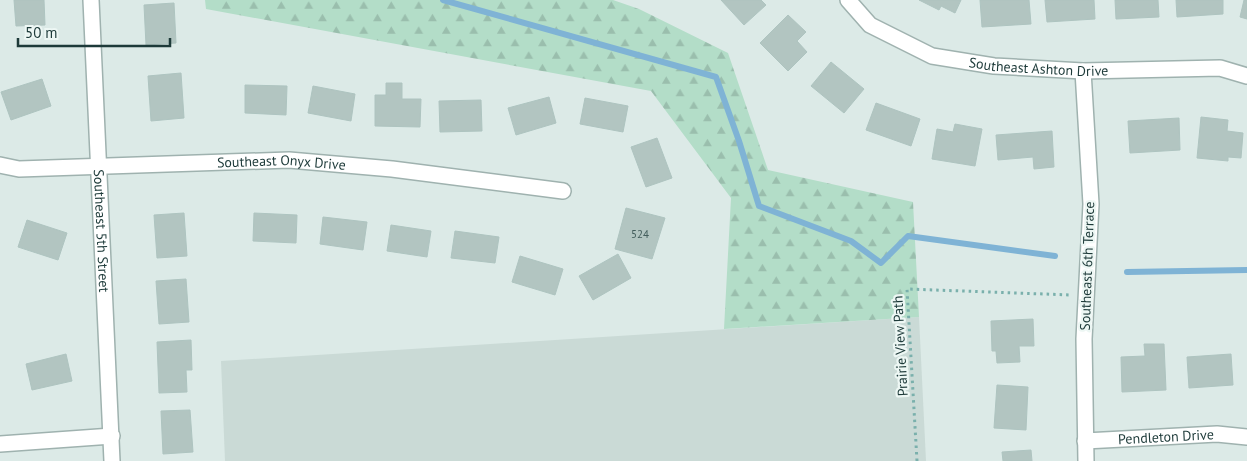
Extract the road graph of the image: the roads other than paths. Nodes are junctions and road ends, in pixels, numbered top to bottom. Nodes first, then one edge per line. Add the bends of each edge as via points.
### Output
1 (91, 0) edge
2 (848, 0) edge
3 (1083, 71) junction
4 (1247, 76) edge
5 (0, 165) edge
6 (98, 166) junction
7 (563, 191) dead end
8 (112, 436) junction
9 (1247, 437) edge
10 (1086, 441) junction
11 (0, 444) edge
12 (112, 461) edge
13 (1086, 461) edge

1 - 6 street, Southeast 5th Street
2 - 3 street, Southeast Ashton Drive via 870,25 932,56 994,66
3 - 4 street, Southeast Ashton Drive via 1220,68
3 - 10 street, Southeast 6th Terrace via 1091,204 1084,338
5 - 6 street, Southeast Onyx Drive via 19,169
6 - 7 street, Southeast Onyx Drive via 289,160 392,169
6 - 8 street, Southeast 5th Street
8 - 11 street
8 - 12 street, Southeast 5th Street
9 - 10 street, Pendleton Drive via 1217,434
10 - 13 street, Southeast 6th Terrace

